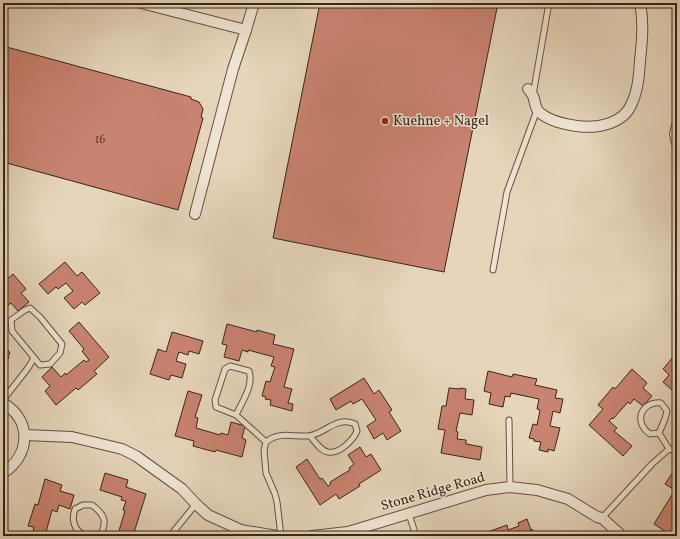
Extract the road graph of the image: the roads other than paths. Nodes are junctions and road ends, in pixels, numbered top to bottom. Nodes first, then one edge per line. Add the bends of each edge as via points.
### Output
1 (141, 3) edge
2 (254, 3) edge
3 (549, 3) edge
4 (640, 3) edge
5 (246, 30) junction
6 (530, 92) joint
7 (537, 110) junction
8 (677, 125) edge
9 (677, 143) edge
10 (195, 214) dead end
11 (493, 270) dead end
12 (34, 358) junction
13 (3, 400) edge
14 (3, 403) edge
15 (236, 415) junction
16 (509, 420) dead end
17 (658, 433) junction
18 (25, 435) junction
19 (310, 436) junction
20 (266, 442) junction
21 (669, 449) junction
22 (677, 451) edge
23 (3, 473) edge
24 (510, 487) junction
25 (196, 504) junction
26 (410, 514) junction
27 (602, 518) junction
28 (86, 536) edge
29 (100, 536) edge
30 (170, 536) edge
31 (277, 536) edge
32 (281, 536) edge
33 (312, 536) edge
34 (416, 536) edge
35 (622, 536) edge

1 - 5 street
2 - 5 street
3 - 6 lane
4 - 7 street via 643,33 638,85 632,105 621,118 588,128 549,119
5 - 10 street via 231,75
6 - 7 street
7 - 11 lane via 507,192
8 - 9 street
12 - 12 lane via 40,365 50,364 60,353 62,344 30,308 12,320 12,331
12 - 13 lane
14 - 18 street via 18,415
15 - 15 lane via 216,407 215,400 225,369 230,366 249,371 251,377
15 - 20 lane
16 - 24 lane
17 - 17 lane via 650,434 642,426 640,418 648,405 661,403 667,411
17 - 21 lane
18 - 23 street via 24,447 19,458 12,468
18 - 25 street via 72,437 122,449 182,489
19 - 19 lane via 321,449 329,453 339,450 358,431 355,424 349,421 333,425
19 - 20 lane via 285,434
20 - 32 lane via 266,473 276,498
21 - 22 lane
21 - 27 lane
24 - 26 street, Stone Ridge Road via 486,490
24 - 27 street, Stone Ridge Road via 537,490 568,499
25 - 30 lane
25 - 31 street via 208,515 241,530
26 - 33 street, Stone Ridge Road via 348,532
26 - 34 lane
27 - 35 street, Stone Ridge Road
28 - 29 lane via 74,525 72,517 75,509 83,505 92,505 104,518

